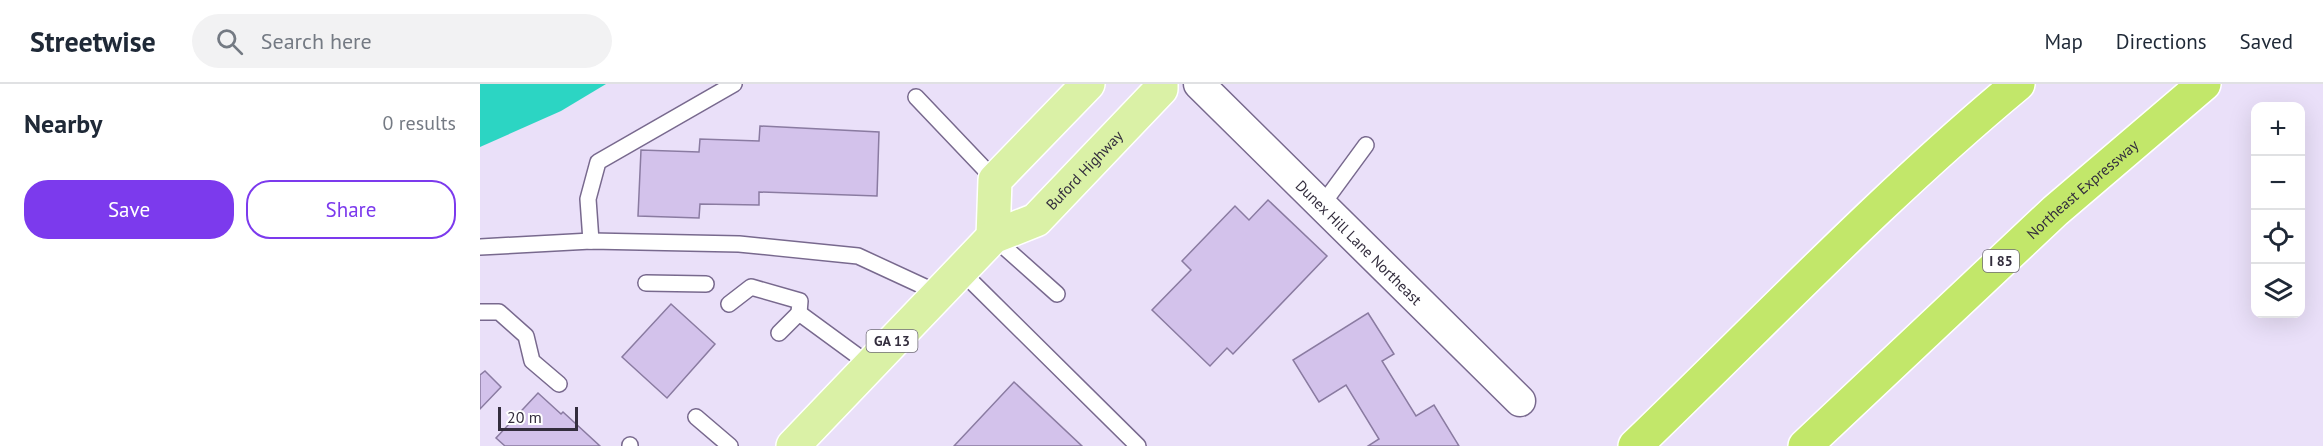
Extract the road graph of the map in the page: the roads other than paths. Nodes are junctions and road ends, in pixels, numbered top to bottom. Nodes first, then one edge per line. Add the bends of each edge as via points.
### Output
1 (734, 84) edge
2 (1088, 84) edge
3 (1161, 84) edge
4 (1199, 84) edge
5 (2018, 84) edge
6 (2204, 84) edge
7 (916, 97) dead end
8 (1366, 145) dead end
9 (995, 180) junction
10 (1322, 205) junction
11 (993, 237) junction
12 (591, 241) junction
13 (480, 247) edge
14 (960, 270) junction
15 (646, 283) dead end
16 (706, 284) dead end
17 (938, 293) junction
18 (1057, 294) dead end
19 (729, 304) dead end
20 (481, 312) edge
21 (799, 313) junction
22 (779, 333) dead end
23 (870, 365) junction
24 (559, 384) dead end
25 (1520, 401) dead end
26 (696, 417) dead end
27 (730, 446) edge
28 (793, 446) edge
29 (1138, 446) edge
30 (1635, 446) edge
31 (1805, 446) edge

1 - 12 lane via 598,162 588,199
2 - 9 main road
3 - 11 main road, Buford Highway / GA 13 via 1161,89 1036,220
4 - 10 street, Dunex Hill Lane Northeast
5 - 30 highway via 1824,260
6 - 31 highway, Northeast Expressway / I 85 via 2055,211
7 - 9 lane
8 - 10 lane
9 - 11 main road
10 - 25 street, Dunex Hill Lane Northeast
11 - 14 main road, Buford Highway / GA 13
11 - 18 lane
12 - 13 lane
12 - 17 lane via 739,244 858,256
14 - 17 main road, Buford Highway / GA 13
14 - 29 lane
15 - 16 lane
17 - 23 main road, Buford Highway / GA 13
19 - 21 lane via 751,287 800,301
20 - 24 lane via 499,312 526,336 532,361
21 - 22 lane
21 - 23 lane
23 - 28 main road, Buford Highway / GA 13
26 - 27 lane

